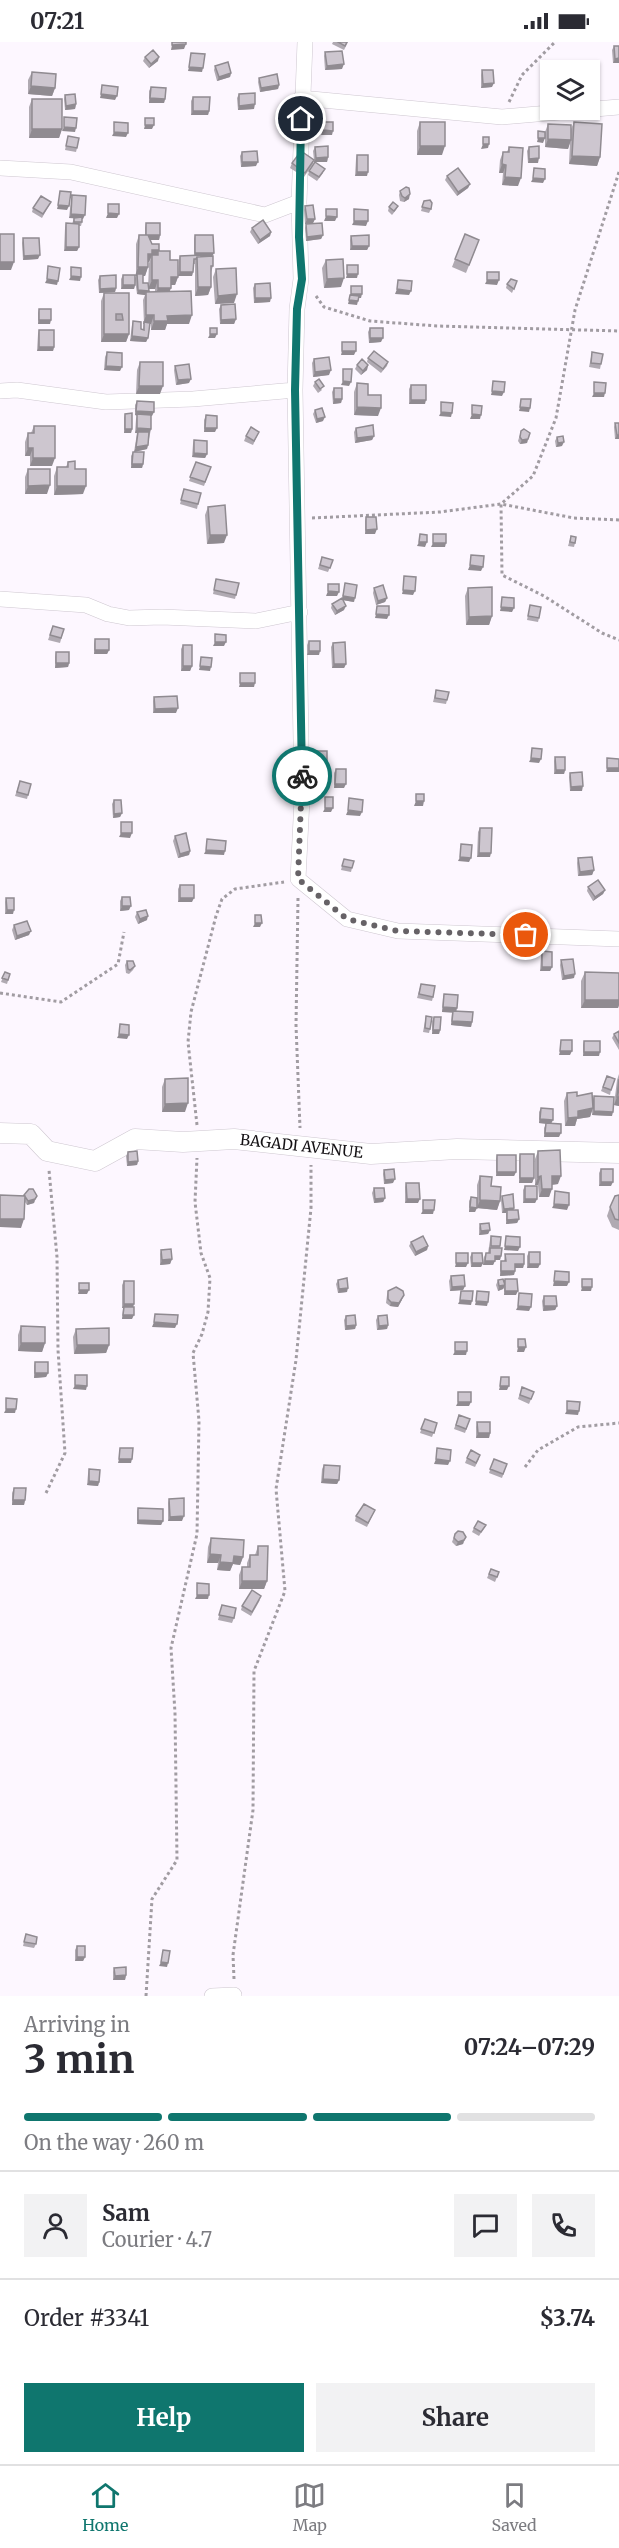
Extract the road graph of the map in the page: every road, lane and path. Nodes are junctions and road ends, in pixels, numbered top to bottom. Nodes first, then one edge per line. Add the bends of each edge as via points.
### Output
1 (306, 42) edge
2 (555, 42) edge
3 (302, 98) junction
4 (619, 107) edge
5 (502, 117) junction
6 (0, 168) edge
7 (619, 172) edge
8 (299, 202) junction
9 (302, 279) junction
10 (573, 328) junction
11 (619, 331) edge
12 (295, 390) junction
13 (0, 391) edge
14 (501, 504) junction
15 (298, 519) junction
16 (619, 520) edge
17 (0, 599) edge
18 (300, 612) junction
19 (619, 640) edge
20 (298, 879) junction
21 (124, 932) dead end
22 (619, 939) edge
23 (0, 993) edge
24 (0, 1133) edge
25 (198, 1141) junction
26 (311, 1148) junction
27 (47, 1151) junction
28 (619, 1153) edge
29 (619, 1423) edge
30 (525, 1467) dead end
31 (46, 1493) dead end
32 (234, 1995) edge
33 (147, 1996) edge
34 (212, 1996) edge

1 - 3 street
2 - 5 path via 522,75
3 - 5 street
3 - 8 street
4 - 5 street
6 - 8 street via 71,172 265,215
7 - 10 path via 575,310
8 - 9 street
9 - 10 path via 324,307 370,321 437,327
9 - 12 street via 297,309
10 - 11 path
10 - 14 path via 556,418 533,476
12 - 13 street via 106,402
12 - 15 street
14 - 15 path via 440,512
14 - 16 path via 574,518
14 - 19 path via 502,575
15 - 18 street
17 - 18 street via 86,605 129,618 256,621
18 - 20 street via 302,799
20 - 22 street via 347,919 398,931
20 - 25 path via 236,889 222,899 191,1012 188,1042
20 - 26 path via 299,1125
21 - 23 path via 118,964 61,1002
24 - 27 street, BAGADI AVENUE via 31,1134
25 - 26 street, BAGADI AVENUE via 234,1139
25 - 27 street, BAGADI AVENUE via 135,1139 95,1161
25 - 33 path via 195,1202 201,1253 210,1278 208,1312 193,1353 199,1421 197,1534 171,1648 176,1713 177,1860 152,1899
26 - 28 street, BAGADI AVENUE via 371,1154 457,1149
26 - 32 path via 311,1208 296,1360 276,1489 285,1591 254,1671 253,1810 233,1955
27 - 31 path via 57,1257 65,1453
29 - 30 path via 578,1427 538,1450
32 - 34 street

